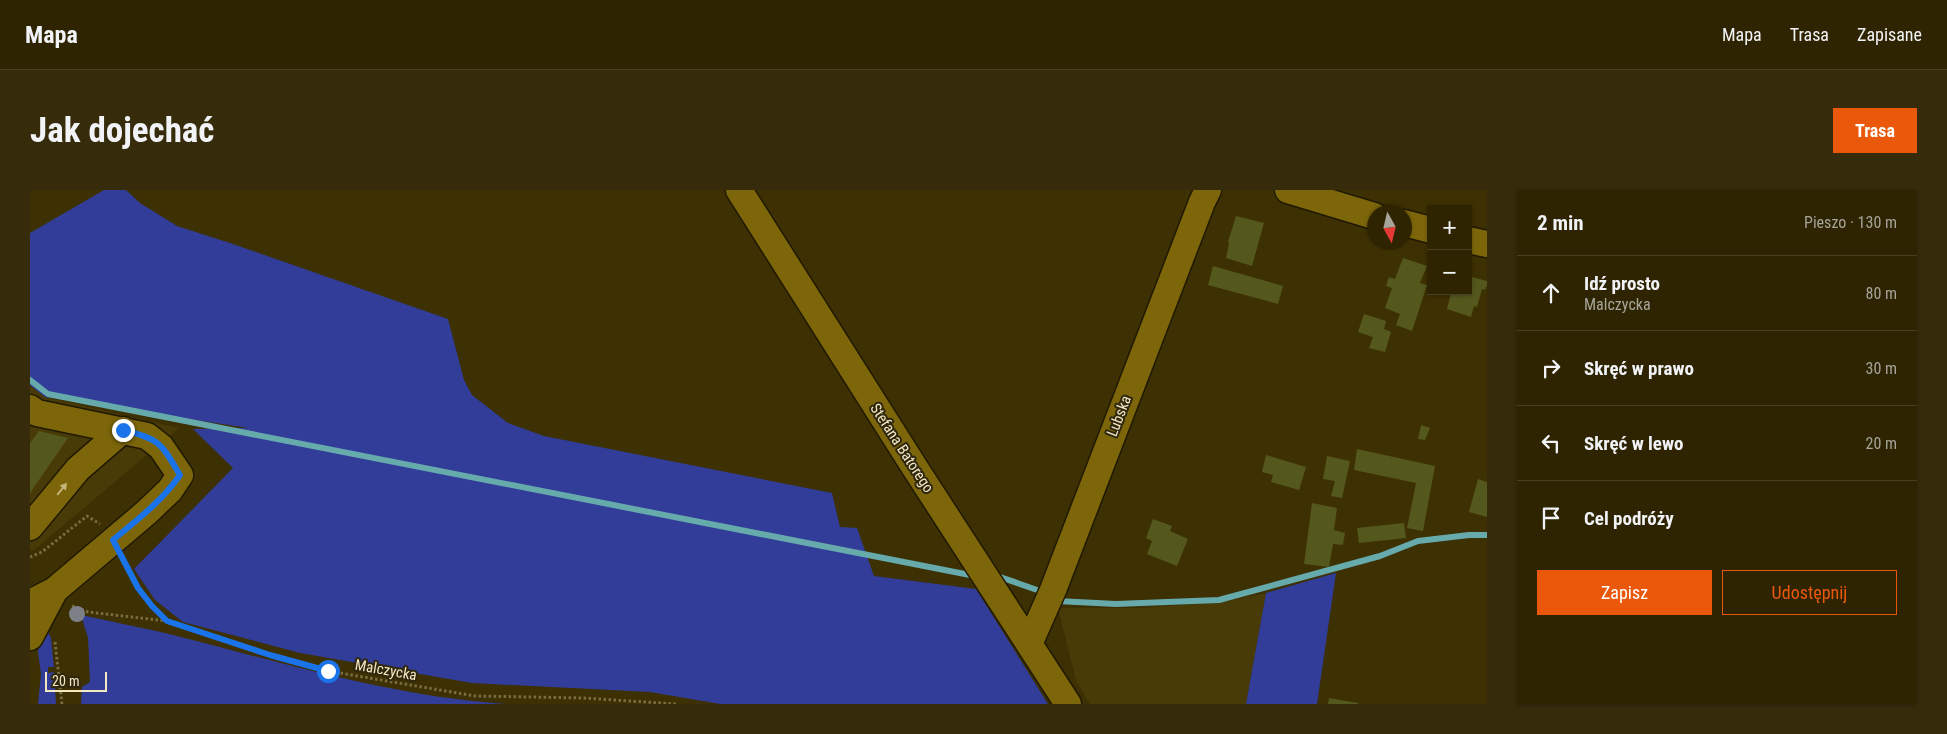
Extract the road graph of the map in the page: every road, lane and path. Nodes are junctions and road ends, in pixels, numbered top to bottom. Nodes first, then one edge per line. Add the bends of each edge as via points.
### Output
1 (739, 190) edge
2 (1208, 190) edge
3 (1288, 190) edge
4 (1367, 214) edge
5 (1412, 225) edge
6 (1427, 229) edge
7 (1472, 241) edge
8 (1487, 244) edge
9 (32, 414) edge
10 (123, 430) junction
11 (88, 516) dead end
12 (30, 526) edge
13 (113, 540) junction
14 (30, 558) edge
15 (61, 597) junction
16 (30, 603) edge
17 (167, 621) junction
18 (42, 638) edge
19 (1030, 642) junction
20 (62, 704) edge
21 (676, 704) edge
22 (1068, 704) edge

1 - 19 street, Stefana Batorego via 915,468
2 - 19 street, Lubska
3 - 4 street
5 - 6 street
7 - 8 street
9 - 10 street
12 -> 10 street via 78,469
10 - 13 street via 147,436 156,442 180,475 170,490
11 - 14 path
13 - 15 street
13 - 17 path, Malczycka via 138,588
15 - 16 street
15 - 17 path via 88,612
15 - 18 street
17 - 21 path, Malczycka via 328,671 392,683 476,696 575,697
18 - 20 path
19 - 22 street, Stefana Batorego

